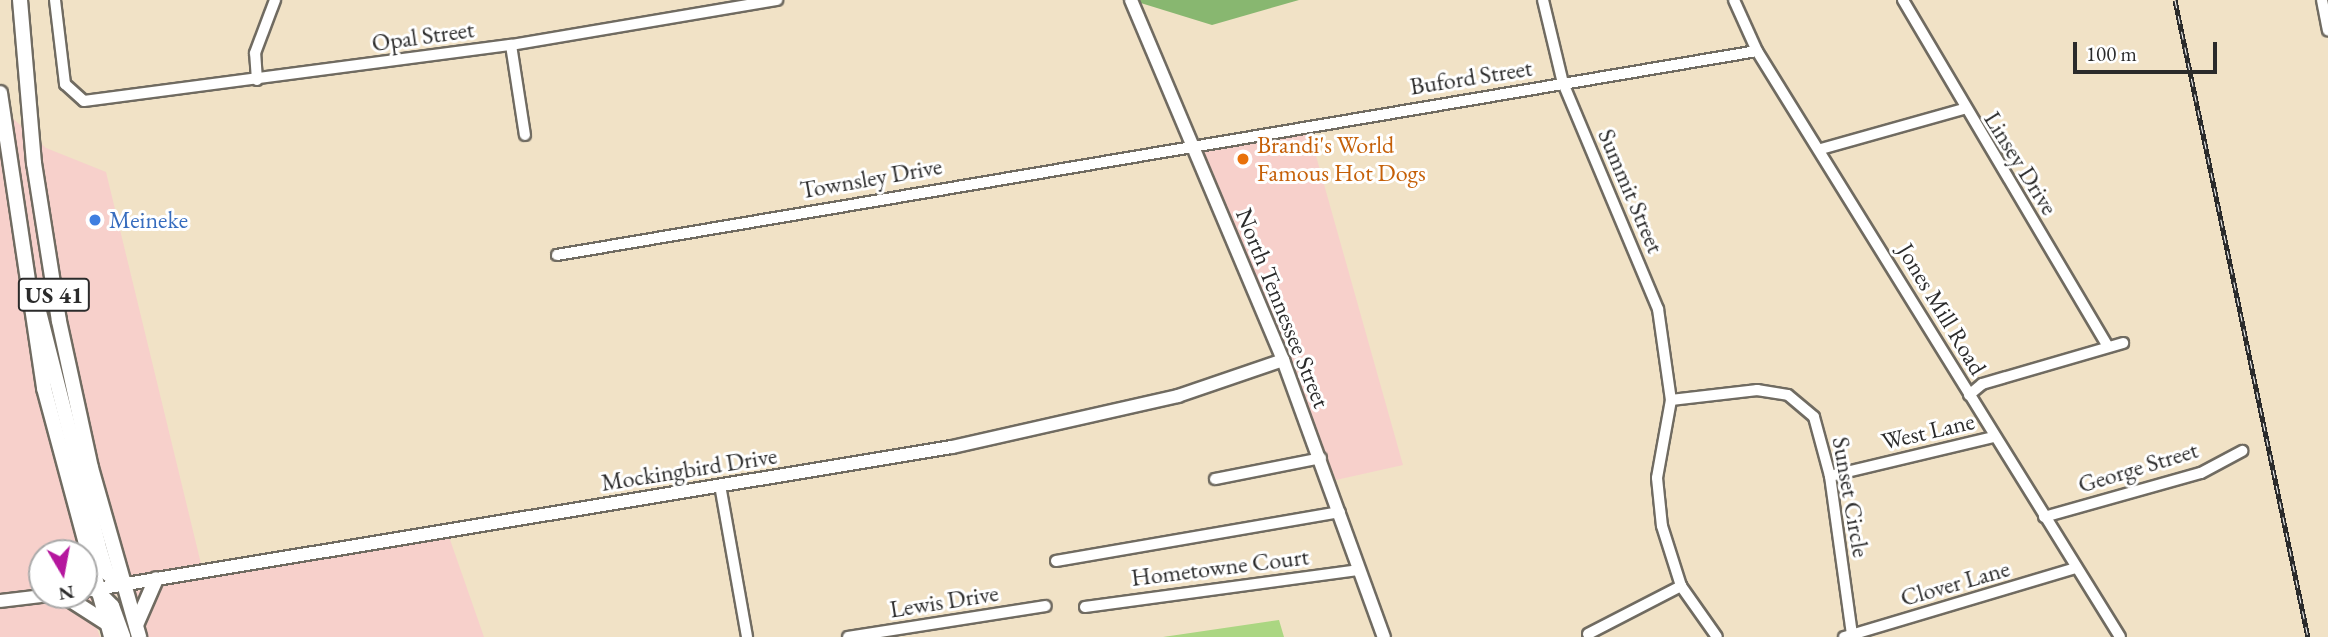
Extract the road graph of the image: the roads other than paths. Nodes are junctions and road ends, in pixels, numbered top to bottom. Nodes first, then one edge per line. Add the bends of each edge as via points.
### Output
1 (20, 0) edge
2 (55, 0) edge
3 (275, 0) edge
4 (777, 0) edge
5 (1131, 0) edge
6 (1543, 0) edge
7 (1734, 0) edge
8 (1903, 0) edge
9 (2322, 0) edge
10 (2328, 30) edge
11 (511, 45) junction
12 (1757, 51) junction
13 (257, 80) junction
14 (1563, 83) junction
15 (0, 93) edge
16 (1963, 109) junction
17 (526, 135) dead end
18 (1192, 143) junction
19 (1821, 149) junction
20 (557, 255) dead end
21 (23, 270) junction
22 (2123, 343) dead end
23 (2108, 346) junction
24 (1283, 360) junction
25 (1969, 395) junction
26 (1671, 400) junction
27 (1994, 437) junction
28 (2242, 452) dead end
29 (1321, 458) junction
30 (1830, 476) junction
31 (1215, 479) dead end
32 (720, 485) junction
33 (1340, 512) junction
34 (2044, 517) junction
35 (80, 539) edge
36 (1056, 561) dead end
37 (2076, 568) junction
38 (1360, 570) junction
39 (156, 579) junction
40 (122, 585) junction
41 (1681, 586) junction
42 (98, 589) edge
43 (98, 596) edge
44 (28, 598) edge
45 (0, 601) edge
46 (1046, 606) dead end
47 (1085, 607) dead end
48 (80, 609) edge
49 (98, 609) edge
50 (108, 630) edge
51 (137, 632) edge
52 (1588, 634) dead end
53 (1848, 636) edge
54 (123, 637) edge
55 (747, 637) edge
56 (848, 637) edge
57 (1384, 637) edge
58 (1717, 637) edge
59 (2120, 637) edge

1 - 40 main road, US 41 via 47,259 80,427
2 - 13 street, Opal Street via 62,70 74,98
3 - 13 street via 255,52
4 - 11 street, Opal Street
5 - 18 street, North Tennessee Street
6 - 14 street, Summit Street
7 - 12 street, Jones Mill Road
8 - 16 street, Linsey Drive
9 - 10 street
11 - 13 street, Opal Street
11 - 17 street
12 - 14 street, Buford Street
12 - 19 street, Jones Mill Road
14 - 18 street, Buford Street
14 - 26 street, Summit Street via 1658,309
15 - 21 main road, US 41
16 - 19 street
16 - 23 street, Linsey Drive
18 - 20 street, Townsley Drive
18 - 24 street, North Tennessee Street
19 - 25 street, Jones Mill Road
21 - 35 main road, US 41
21 - 40 main road via 37,298 105,565
22 - 23 street
23 - 25 street via 1982,384
24 - 29 street, North Tennessee Street
24 - 32 street, Mockingbird Drive via 1071,423
25 - 27 street, Jones Mill Road
26 - 30 street, Sunset Circle via 1724,391 1788,395 1814,417
26 - 41 street via 1657,478 1662,526
27 - 30 street, West Lane
27 - 34 street, Jones Mill Road
28 - 34 street, George Street via 2201,473
29 - 31 street
29 - 33 street, North Tennessee Street
30 - 53 street, Sunset Circle
32 - 39 street, Mockingbird Drive
32 - 55 street
33 - 36 street
33 - 38 street, North Tennessee Street
34 - 37 street, Jones Mill Road
37 - 53 street, Clover Lane
37 - 59 street, Jones Mill Road
38 - 47 street, Hometowne Court
38 - 57 street, North Tennessee Street
39 - 40 street, Mockingbird Drive
39 - 51 main road
40 - 42 street, Mockingbird Drive
40 - 51 main road, US 41
41 - 52 street
41 - 58 street
43 - 54 main road via 112,606
44 - 45 street
46 - 56 street, Lewis Drive
48 - 50 main road
49 - 50 main road, US 41

